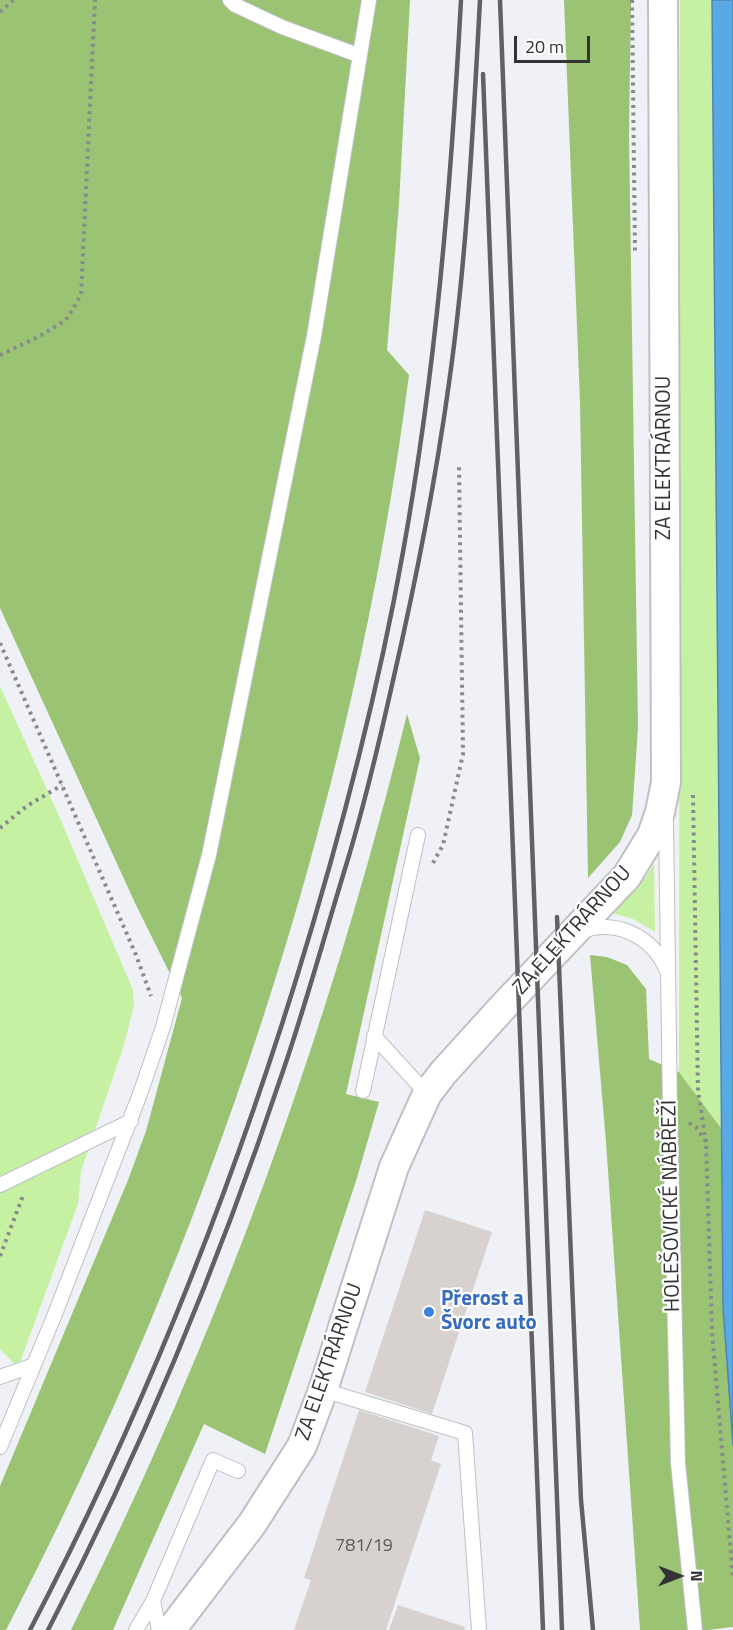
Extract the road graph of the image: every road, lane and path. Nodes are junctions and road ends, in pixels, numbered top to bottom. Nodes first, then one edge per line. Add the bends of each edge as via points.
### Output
1 (13, 0) edge
2 (95, 0) edge
3 (230, 0) edge
4 (369, 0) edge
5 (632, 0) edge
6 (663, 0) edge
7 (0, 12) edge
8 (358, 55) junction
9 (635, 261) dead end
10 (0, 355) edge
11 (459, 465) dead end
12 (0, 643) edge
13 (62, 785) junction
14 (679, 785) junction
15 (0, 828) edge
16 (418, 835) dead end
17 (433, 864) dead end
18 (570, 936) junction
19 (668, 972) junction
20 (164, 1027) junction
21 (374, 1036) junction
22 (363, 1091) dead end
23 (427, 1094) junction
24 (670, 1113) junction
25 (130, 1122) junction
26 (706, 1142) junction
27 (25, 1172) junction
28 (0, 1185) edge
29 (0, 1256) edge
30 (34, 1365) junction
31 (0, 1377) edge
32 (323, 1390) junction
33 (4, 1430) edge
34 (0, 1447) edge
35 (238, 1471) dead end
36 (733, 1579) edge
37 (153, 1601) junction
38 (136, 1630) edge
39 (159, 1630) edge
40 (171, 1630) edge
41 (479, 1630) edge
42 (695, 1630) edge

1 - 7 path
2 - 10 path via 81,295 66,320
3 - 8 lane via 282,27
4 - 8 lane
5 - 9 path
6 - 14 street, ZA ELEKTRÁRNOU
8 - 20 lane via 314,336 209,855
11 - 17 path via 463,754 443,845
12 - 13 path
13 - 15 path
13 - 20 path
14 - 18 street, ZA ELEKTRÁRNOU via 660,812 627,876
14 - 19 lane, HOLEŠOVICKÉ NÁBŘEŽÍ
14 - 26 path via 698,1091
16 - 21 lane
18 - 19 lane via 600,928 628,931 651,945
18 - 23 street, ZA ELEKTRÁRNOU
19 - 24 lane, HOLEŠOVICKÉ NÁBŘEŽÍ
20 - 25 lane
21 - 22 lane
21 - 23 lane
23 - 32 street, ZA ELEKTRÁRNOU via 394,1167
24 - 26 path via 696,1127
24 - 42 lane, HOLEŠOVICKÉ NÁBŘEŽÍ via 678,1463
25 - 27 lane
25 - 30 lane
26 - 36 path via 711,1331
27 - 28 lane
27 - 29 path via 24,1196
30 - 31 lane
30 - 33 lane
32 - 40 street, ZA ELEKTRÁRNOU via 296,1456 252,1524
32 - 41 lane via 465,1433
33 - 34 lane
35 - 37 lane via 213,1460
37 - 38 lane
37 - 39 lane

